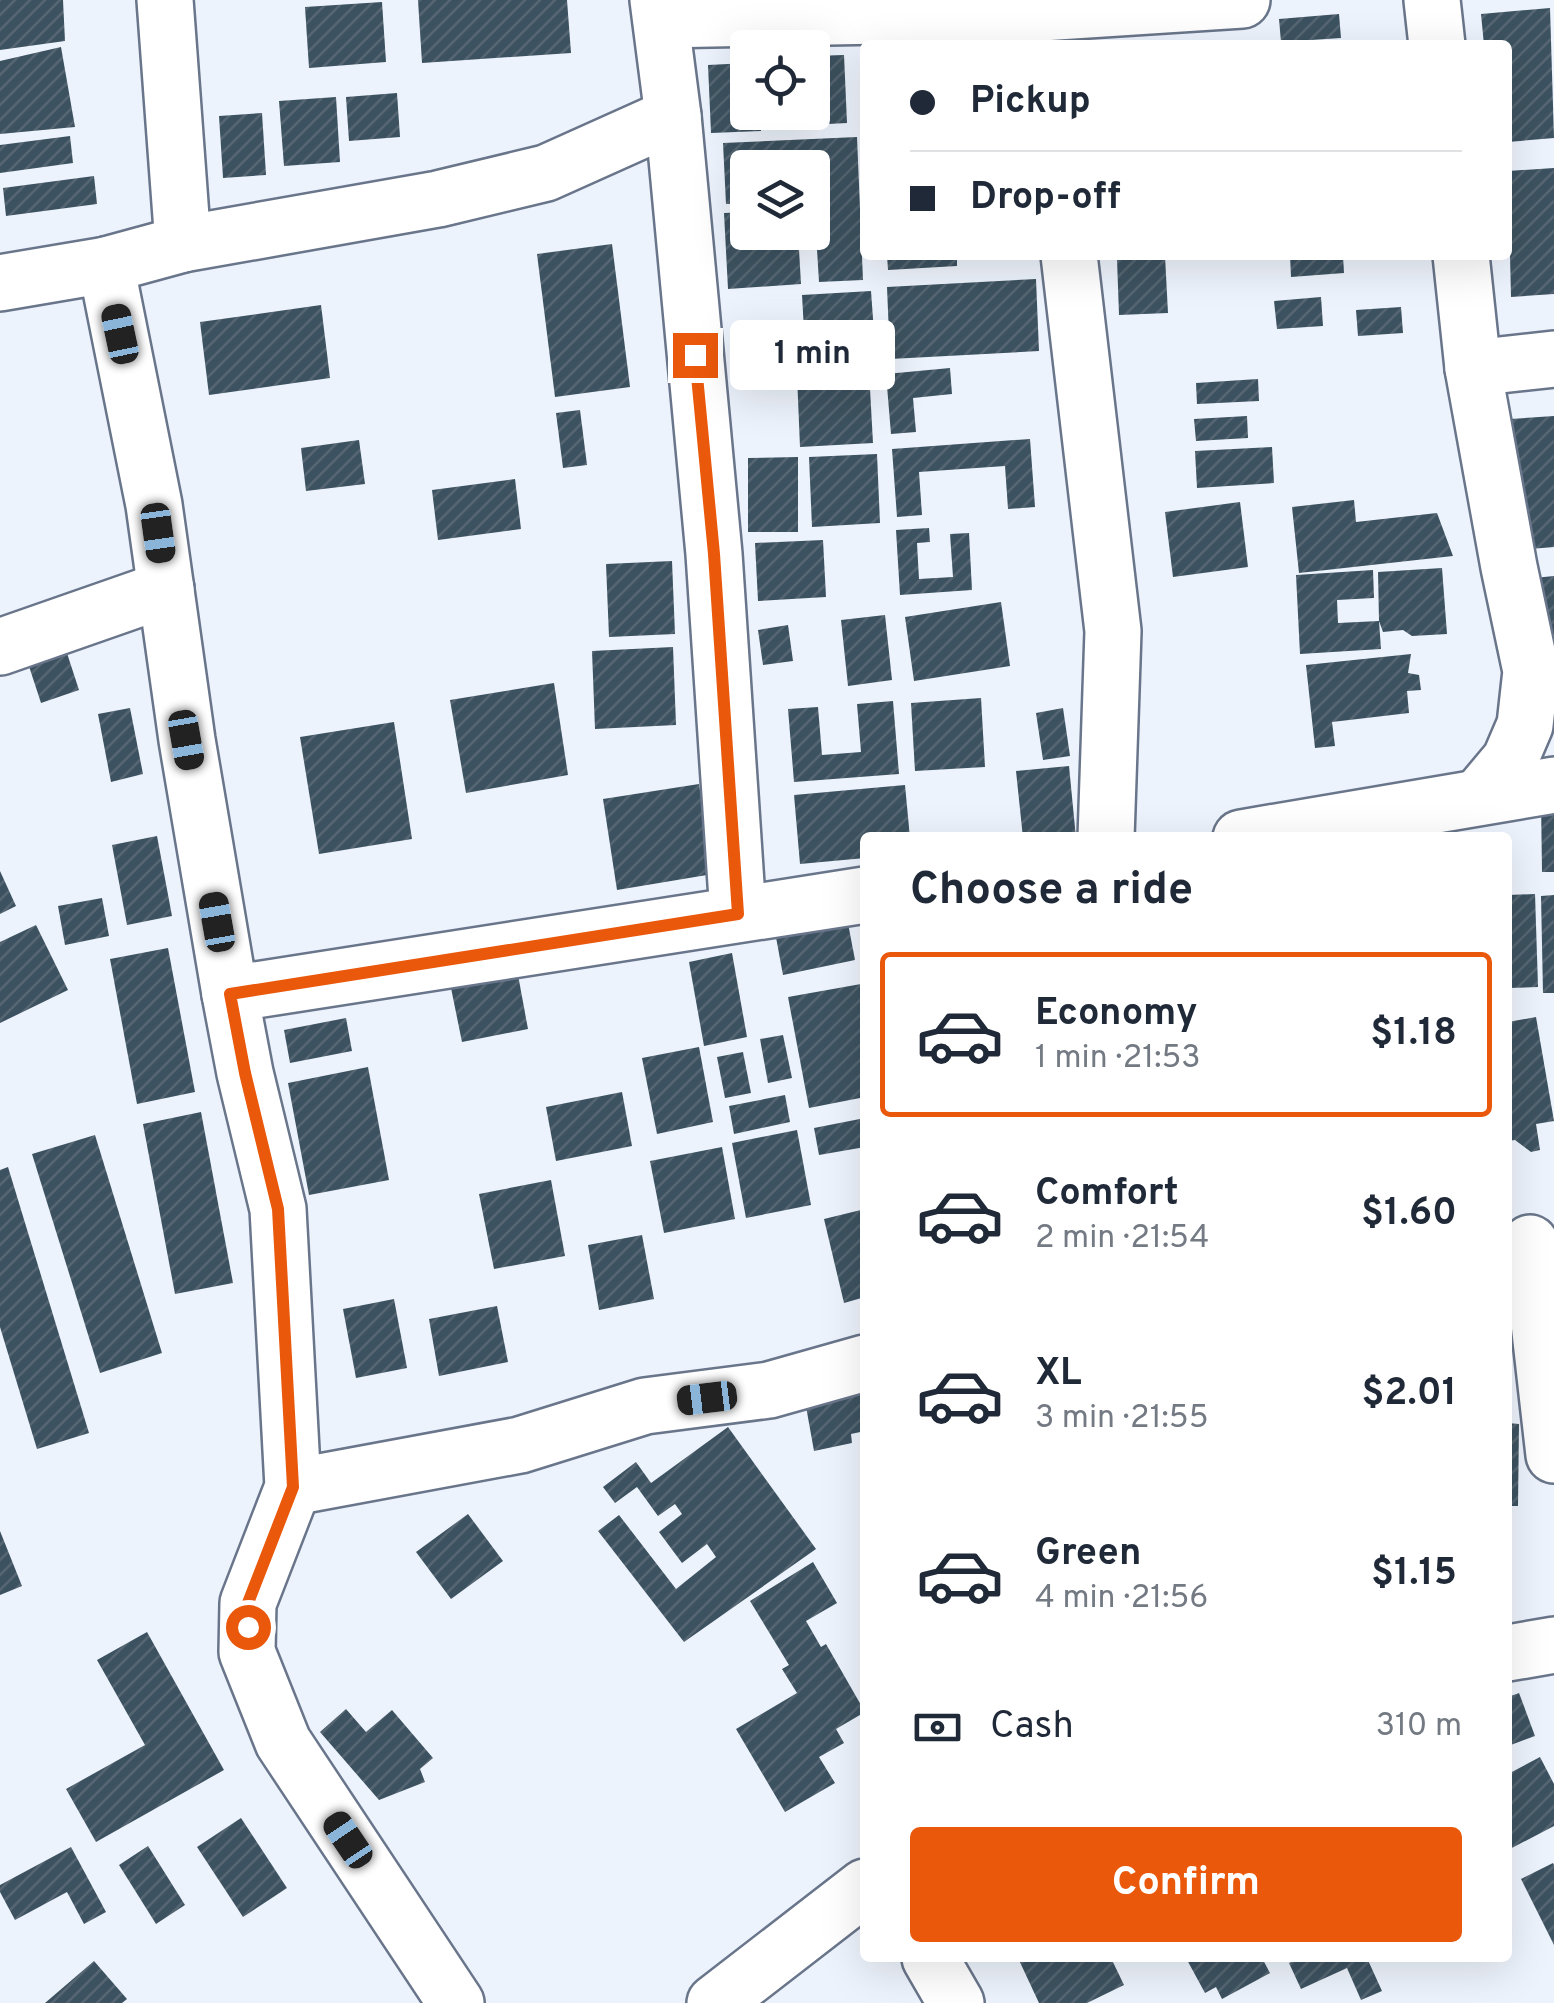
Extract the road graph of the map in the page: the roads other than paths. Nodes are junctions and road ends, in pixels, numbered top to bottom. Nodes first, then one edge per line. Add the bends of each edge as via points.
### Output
1 (165, 0) edge
2 (1242, 0) edge
3 (1432, 0) edge
4 (660, 10) edge
5 (1042, 19) edge
6 (1436, 40) edge
7 (672, 116) junction
8 (183, 244) junction
9 (1070, 260) edge
10 (1462, 260) edge
11 (106, 265) junction
12 (0, 282) edge
13 (1554, 359) edge
14 (1474, 368) junction
15 (166, 590) junction
16 (0, 647) edge
17 (1554, 786) edge
18 (1480, 797) junction
19 (1106, 832) edge
20 (1276, 832) edge
21 (860, 896) edge
22 (738, 914) junction
23 (230, 994) junction
24 (1530, 1243) edge
25 (860, 1364) edge
26 (1554, 1455) edge
27 (293, 1487) junction
28 (1554, 1645) edge
29 (1512, 1652) edge
30 (860, 1891) edge
31 (932, 1962) edge
32 (456, 2003) edge
33 (715, 2003) edge
34 (956, 2003) edge

1 - 8 street
2 - 5 street
3 - 6 street
4 - 5 street
4 - 7 street
7 - 8 street via 546,173 438,200
7 - 22 street via 714,554
8 - 11 street
9 - 19 street via 1113,631
10 - 14 street
11 - 12 street
11 - 15 street
13 - 14 street
14 - 18 street via 1531,671 1525,725 1510,760
15 - 16 street
15 - 23 street
17 - 18 street
18 - 20 street
21 - 22 street
22 - 23 street
23 - 27 street via 278,1209
24 - 26 street
25 - 27 street via 768,1390 645,1406 520,1445
27 - 32 street via 248,1603 247,1652 284,1742
28 - 29 street
30 - 33 street
31 - 34 street

